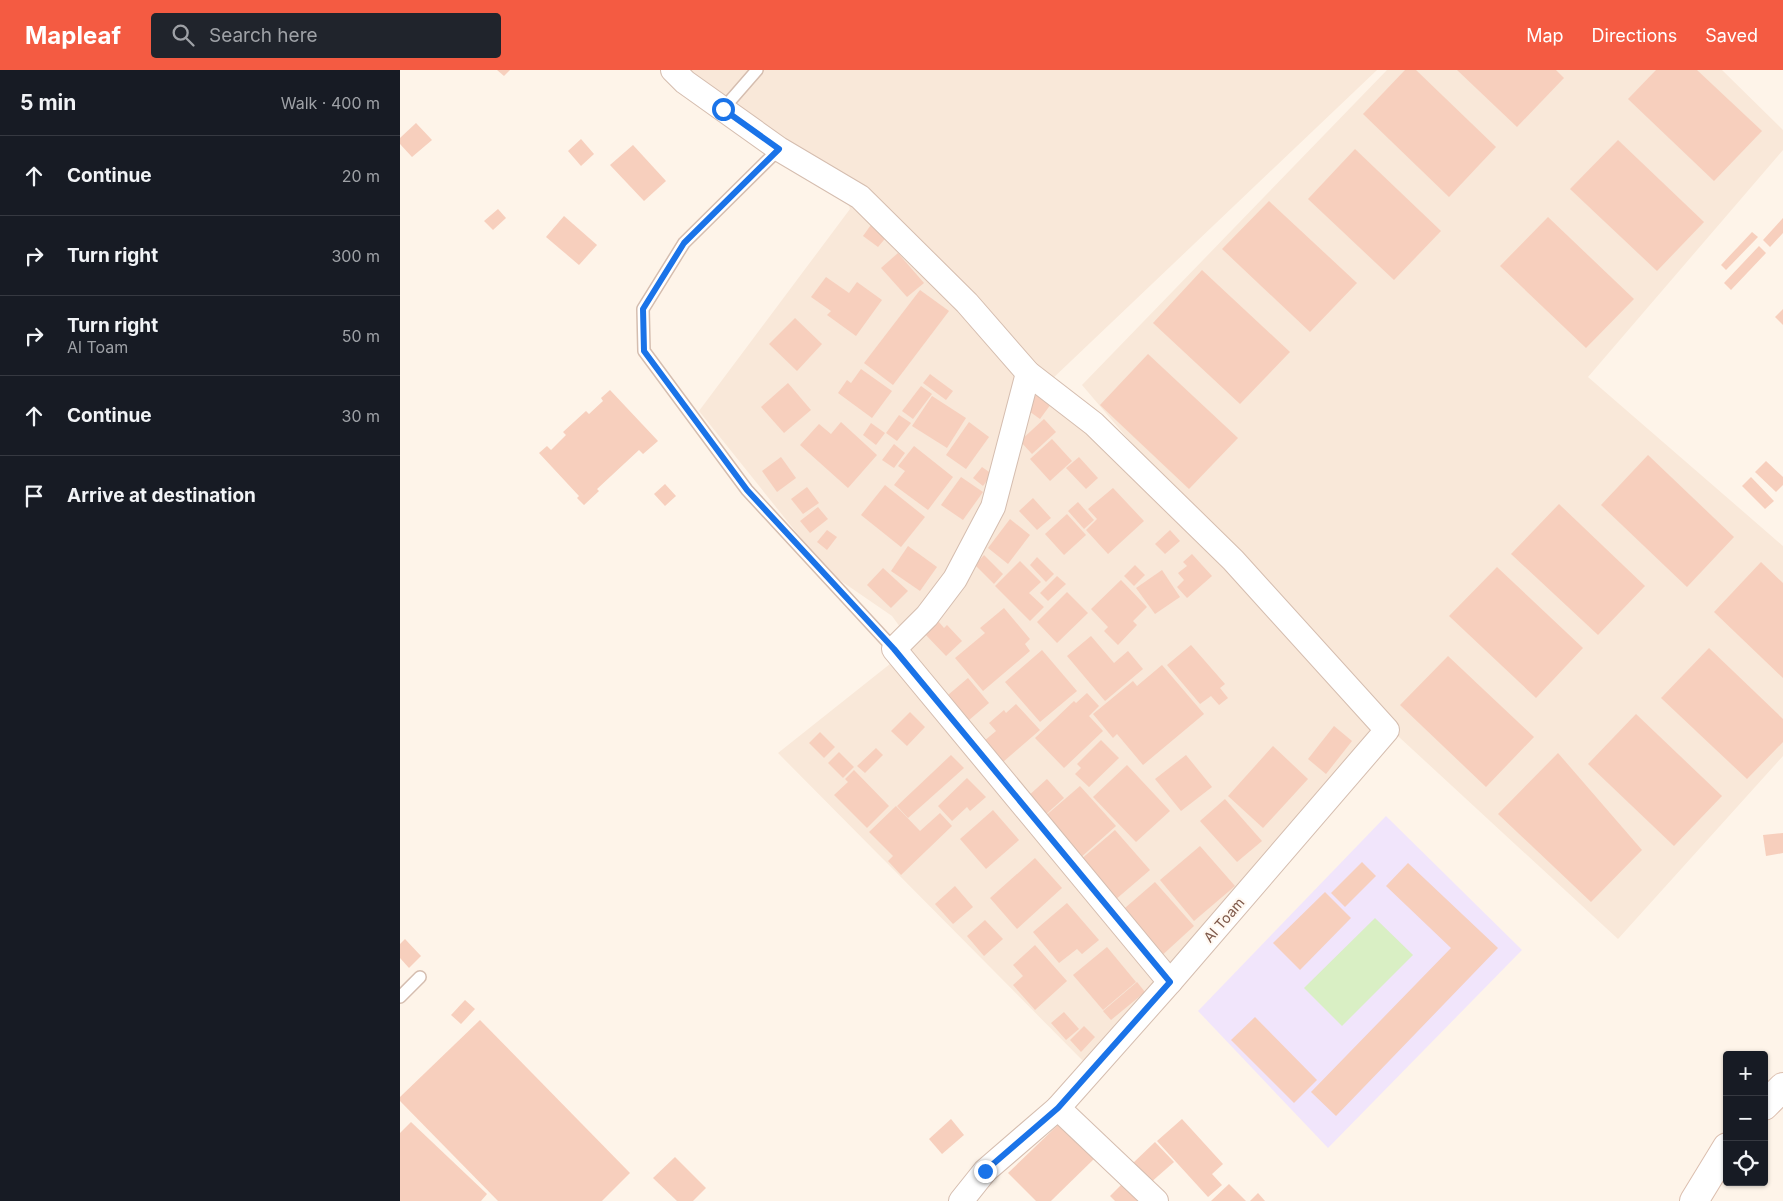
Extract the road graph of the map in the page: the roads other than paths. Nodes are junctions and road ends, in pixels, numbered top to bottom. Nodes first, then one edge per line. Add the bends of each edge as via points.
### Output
1 (673, 70) edge
2 (757, 70) edge
3 (723, 109) junction
4 (779, 149) junction
5 (1028, 373) junction
6 (894, 649) junction
7 (420, 977) dead end
8 (1170, 982) junction
9 (400, 997) edge
10 (1783, 1087) edge
11 (1768, 1102) edge
12 (1058, 1108) junction
13 (1723, 1154) edge
14 (961, 1201) edge
15 (1156, 1201) edge
16 (1694, 1201) edge

1 - 3 street
2 - 3 lane
3 - 4 street
4 - 5 street via 860,197 967,303
4 - 6 lane via 684,243 643,309 644,351 747,490
5 - 6 street via 993,508 955,579 927,616
5 - 8 street, Al Toam via 1094,424 1233,560 1387,730
6 - 8 street
7 - 9 lane
8 - 12 street, Al Toam
10 - 11 street
12 - 14 street, Al Toam via 985,1171
12 - 15 street
13 - 16 street

